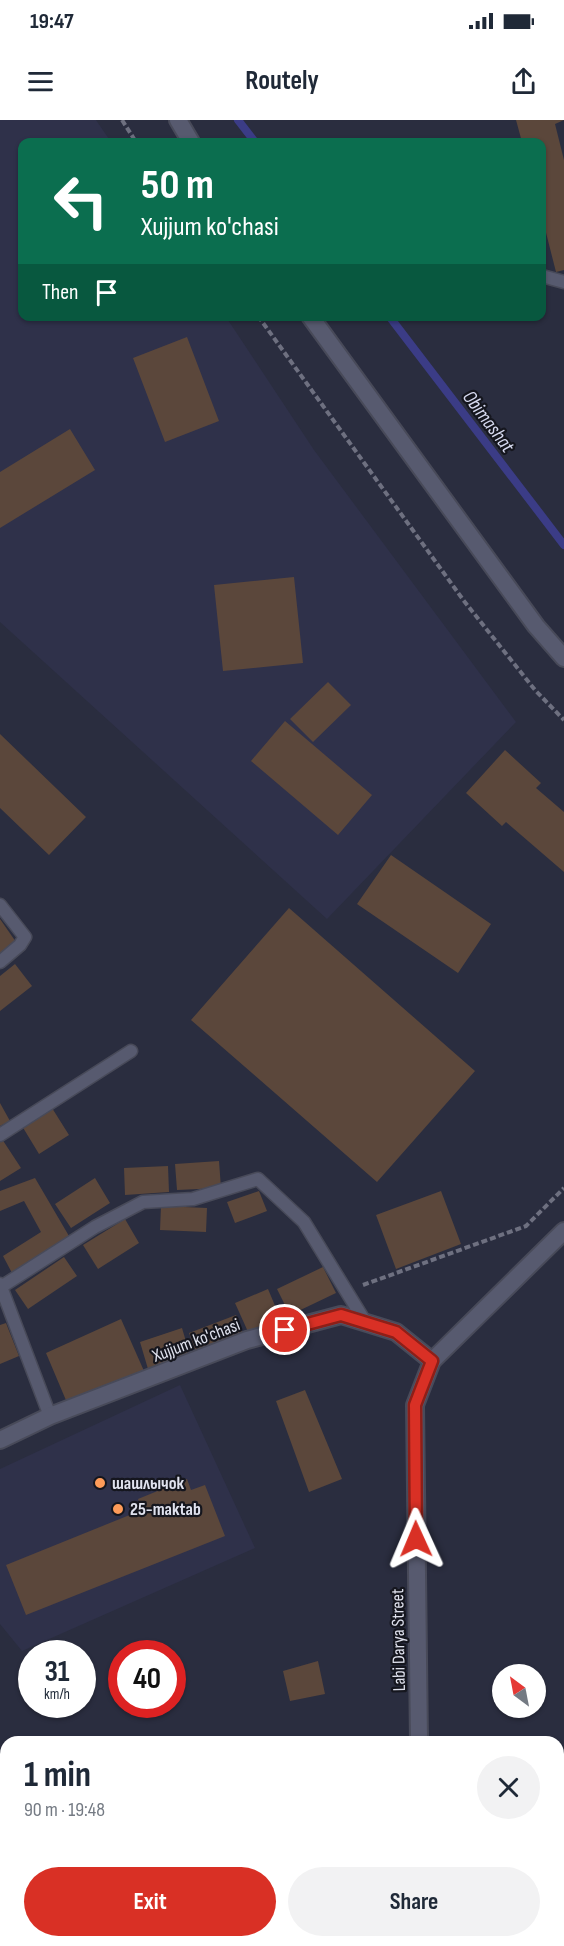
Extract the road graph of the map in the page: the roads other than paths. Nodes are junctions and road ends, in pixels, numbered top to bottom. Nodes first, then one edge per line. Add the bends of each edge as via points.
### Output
1 (178, 120) edge
2 (189, 138) edge
3 (546, 277) edge
4 (564, 282) edge
5 (313, 321) edge
6 (564, 658) edge
7 (0, 905) edge
8 (0, 962) edge
9 (131, 1051) dead end
10 (0, 1135) edge
11 (564, 1231) edge
12 (0, 1286) edge
13 (364, 1320) junction
14 (432, 1361) junction
15 (50, 1416) junction
16 (0, 1440) edge
17 (419, 1736) edge

1 - 2 street
3 - 4 lane
5 - 6 street via 536,626
7 - 8 lane via 25,937
9 - 10 lane
11 - 14 street
12 - 13 lane via 143,1202 193,1199 258,1179 304,1222
12 - 15 lane
13 - 14 street, Xujjum ko'chasi via 396,1332
13 - 15 street, Xujjum ko'chasi via 341,1315 247,1340
14 - 17 street, Labi Darya Street via 415,1405
15 - 16 street, Xujjum ko'chasi

